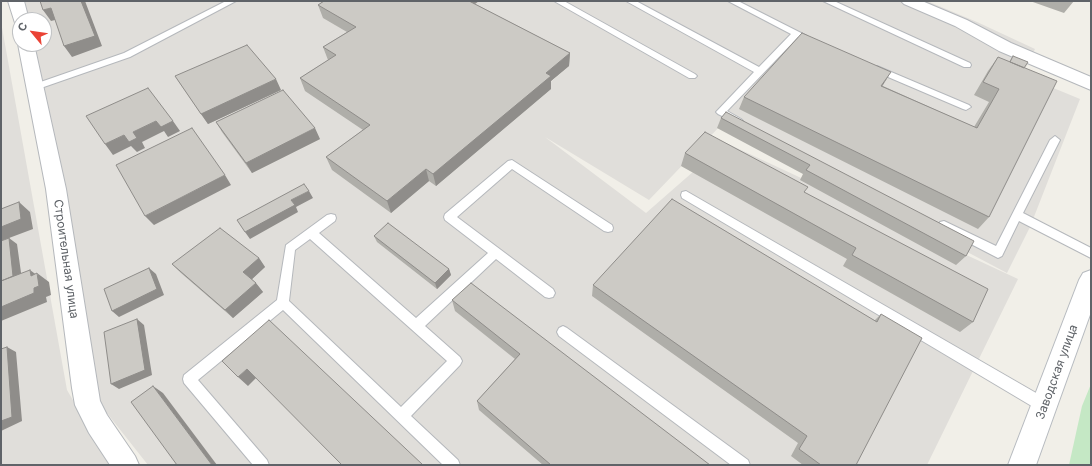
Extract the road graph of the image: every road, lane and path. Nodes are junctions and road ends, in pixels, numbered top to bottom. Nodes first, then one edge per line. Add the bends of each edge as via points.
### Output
1 (16, 1) edge
2 (232, 1) edge
3 (558, 1) edge
4 (630, 1) edge
5 (732, 1) edge
6 (827, 1) edge
7 (910, 1) edge
8 (18, 12) edge
9 (796, 34) junction
10 (810, 40) edge
11 (28, 52) edge
12 (867, 64) edge
13 (967, 64) dead end
14 (760, 72) junction
15 (692, 76) dead end
16 (1091, 84) edge
17 (35, 86) junction
18 (966, 106) dead end
19 (749, 127) edge
20 (1055, 140) dead end
21 (686, 196) dead end
22 (1017, 215) junction
23 (331, 218) dead end
24 (934, 220) edge
25 (608, 228) dead end
26 (311, 233) junction
27 (496, 252) junction
28 (1091, 253) edge
29 (1091, 280) edge
30 (549, 293) dead end
31 (283, 303) junction
32 (416, 326) junction
33 (563, 332) dead end
34 (1045, 406) junction
35 (401, 416) junction
36 (126, 465) edge
37 (262, 465) edge
38 (453, 465) edge
39 (743, 465) edge
40 (1022, 465) edge

1 - 8 street
2 - 17 lane via 127,55
3 - 15 lane
4 - 14 lane
5 - 9 lane
6 - 13 lane
7 - 16 street via 961,23 1005,47
9 - 10 lane
9 - 14 lane
11 - 17 street, Строительная улица
12 - 18 lane
14 - 19 lane via 721,112
17 - 36 street, Строительная улица via 56,188 84,388 88,404 98,424
20 - 22 lane
21 - 34 lane
22 - 24 lane via 998,253
22 - 28 lane
23 - 26 lane
25 - 27 lane via 512,164 449,217
26 - 31 lane via 290,248
26 - 32 lane
27 - 30 lane
27 - 32 lane
29 - 34 main road, Заводская улица
31 - 35 lane
31 - 37 lane via 189,379
32 - 35 lane via 456,361
33 - 39 lane
34 - 40 main road, Заводская улица
35 - 38 lane

